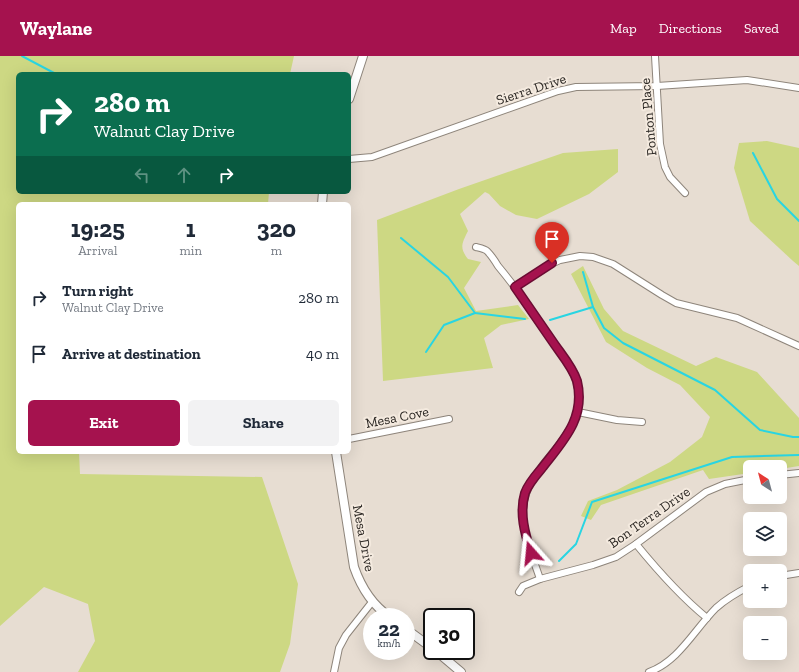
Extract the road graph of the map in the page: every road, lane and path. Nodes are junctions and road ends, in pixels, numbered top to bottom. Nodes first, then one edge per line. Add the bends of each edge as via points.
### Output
1 (363, 56) edge
2 (656, 56) edge
3 (657, 86) junction
4 (799, 88) edge
5 (351, 93) edge
6 (351, 159) edge
7 (685, 193) dead end
8 (476, 247) dead end
9 (515, 287) junction
10 (799, 346) edge
11 (578, 412) junction
12 (449, 419) dead end
13 (642, 422) dead end
14 (351, 439) edge
15 (336, 454) edge
16 (799, 473) edge
17 (787, 474) edge
18 (743, 480) edge
19 (636, 544) junction
20 (799, 573) edge
21 (787, 575) edge
22 (540, 579) junction
23 (743, 590) edge
24 (519, 592) dead end
25 (372, 602) junction
26 (379, 608) edge
27 (706, 618) junction
28 (415, 635) edge
29 (423, 641) edge
30 (447, 660) edge
31 (657, 671) edge
32 (334, 672) edge
33 (461, 672) edge
34 (649, 672) edge

1 - 5 street
2 - 3 street, Ponton Place
3 - 4 street, Sierra Drive via 747,80
3 - 6 street, Sierra Drive via 576,87 558,91 372,157
3 - 7 street, Ponton Place via 660,144 664,167
8 - 9 street via 486,250
9 - 10 street via 560,260 580,256 593,257 613,264 676,302 737,318
9 - 11 street via 566,360 576,379 579,393
11 - 13 street
11 - 22 street via 568,434 525,493 523,525
12 - 14 street, Mesa Cove
15 - 25 street, Mesa Drive via 354,567
16 - 17 street
18 - 19 street, Bon Terra Drive via 706,492
19 - 22 street, Bon Terra Drive via 616,557
19 - 27 street via 657,570
20 - 21 street
22 - 24 street, Bon Terra Drive via 523,586
23 - 27 street via 717,607
25 - 26 street, Mesa Drive
25 - 32 street via 346,635 339,648
27 - 31 street via 685,645
28 - 29 street
30 - 33 street
31 - 34 street

